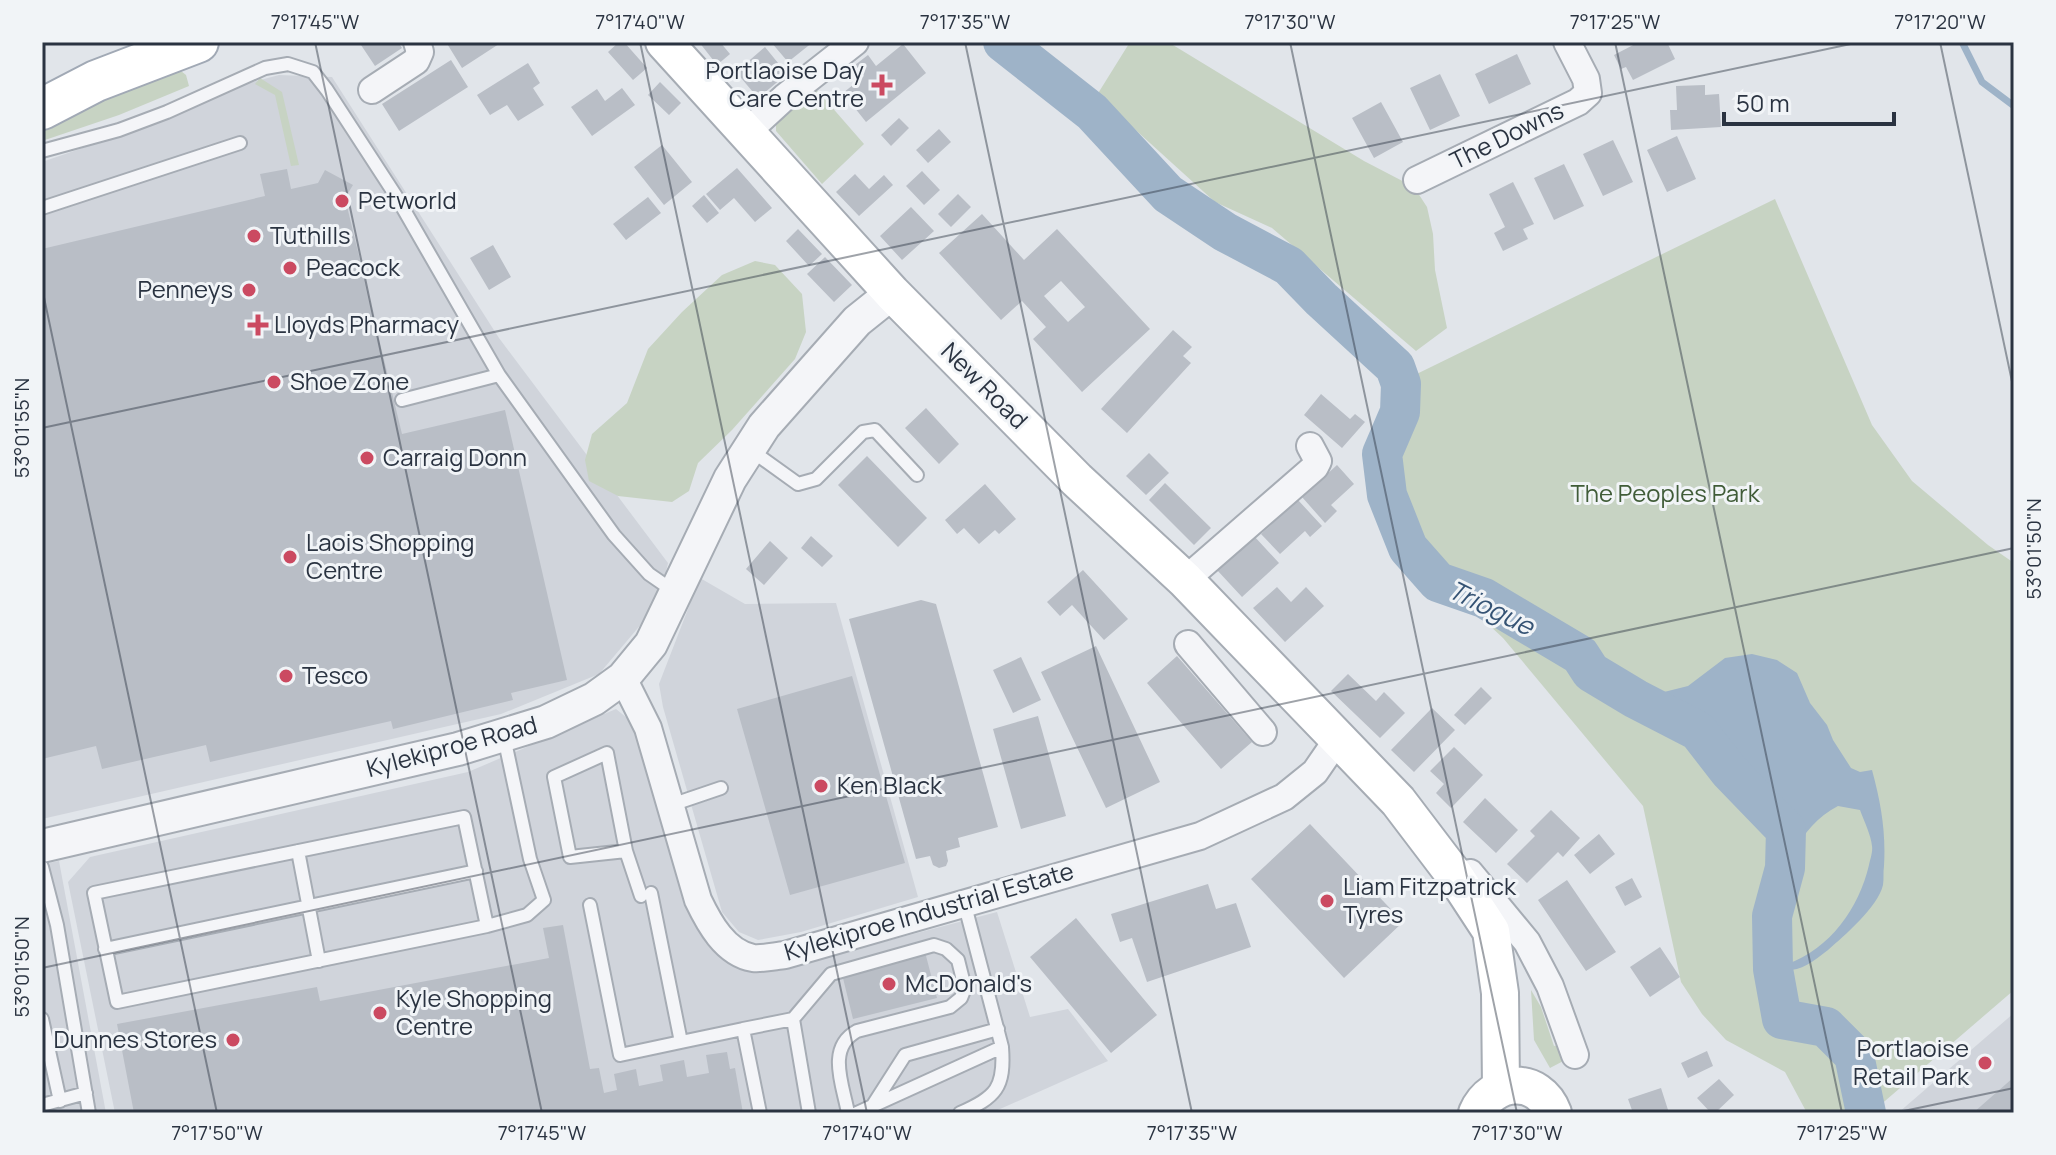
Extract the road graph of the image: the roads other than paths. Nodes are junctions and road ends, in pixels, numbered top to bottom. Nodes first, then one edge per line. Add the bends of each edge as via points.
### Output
1 (198, 42) edge
2 (417, 42) edge
3 (664, 42) edge
4 (855, 42) edge
5 (1567, 42) edge
6 (96, 81) junction
7 (372, 90) dead end
8 (42, 92) edge
9 (42, 109) edge
10 (747, 132) junction
11 (240, 143) dead end
12 (42, 151) edge
13 (1417, 180) dead end
14 (42, 208) edge
15 (892, 293) junction
16 (499, 375) junction
17 (402, 400) dead end
18 (1310, 446) dead end
19 (749, 449) junction
20 (917, 475) dead end
21 (1185, 580) junction
22 (675, 592) junction
23 (1242, 640) junction
24 (1188, 644) dead end
25 (623, 678) junction
26 (1217, 678) junction
27 (1263, 732) dead end
28 (504, 737) junction
29 (1337, 740) junction
30 (721, 788) dead end
31 (671, 805) junction
32 (42, 846) edge
33 (298, 851) junction
34 (626, 851) junction
35 (42, 867) edge
36 (476, 871) junction
37 (1455, 876) junction
38 (964, 902) junction
39 (309, 905) junction
40 (590, 905) dead end
41 (487, 926) junction
42 (105, 949) junction
43 (319, 961) junction
44 (42, 1019) edge
45 (793, 1019) junction
46 (743, 1029) junction
47 (998, 1029) junction
48 (681, 1042) junction
49 (1002, 1047) junction
50 (1575, 1055) dead end
51 (86, 1093) junction
52 (1489, 1100) edge
53 (60, 1101) junction
54 (42, 1105) edge
55 (873, 1105) junction
56 (89, 1113) edge
57 (760, 1113) edge
58 (809, 1113) edge
59 (848, 1113) edge
60 (857, 1113) edge
61 (960, 1113) edge
62 (1553, 1113) edge

1 - 6 main road
2 - 7 street via 416,61
3 - 10 main road, New Road
4 - 10 street
5 - 13 street, The Downs via 1588,93
6 - 8 main road
6 - 9 main road
10 - 15 main road, New Road
11 - 14 lane
12 - 16 lane via 119,130 265,68 288,64 313,72 396,196
15 - 19 street, Kylekiproe Road via 857,321
15 - 21 main road, New Road via 1077,480
16 - 17 lane
16 - 22 lane via 614,535 649,574
18 - 21 street via 1318,461 1315,467
19 - 20 lane via 798,484 816,479 863,432 875,430
19 - 22 street, Kylekiproe Road
21 - 23 main road, New Road
22 - 25 street, Kylekiproe Road via 651,644
23 - 26 street
23 - 29 main road, New Road
24 - 26 street
25 - 28 street, Kylekiproe Road via 594,699
25 - 31 street, Kylekiproe Industrial Estate via 648,728
26 - 27 street
28 - 32 street, Kylekiproe Road
28 - 41 lane via 544,900 527,915
29 - 37 main road, New Road via 1398,801
29 - 38 street, Kylekiproe Industrial Estate via 1315,772 1284,797 1200,836
30 - 31 lane
31 - 38 street, Kylekiproe Industrial Estate via 707,920 726,944 752,958 785,955
33 - 36 lane via 464,817
33 - 39 lane
33 - 42 lane via 94,893
34 - 34 lane via 570,857 554,777 607,753
34 - 48 lane via 646,894
35 - 51 lane
36 - 39 lane
36 - 41 lane
37 - 50 street via 1470,872 1527,942
37 - 52 main road, New Road via 1491,931 1500,993
38 - 47 lane
39 - 42 lane
39 - 43 lane
40 - 48 lane via 620,1055
41 - 43 lane
42 - 43 lane via 117,1002
44 - 53 lane
45 - 46 lane
45 - 58 lane
45 - 59 lane via 831,974 934,945 958,960 965,988 950,1007 846,1037 838,1058
46 - 48 lane
46 - 57 lane
47 - 49 lane
47 - 55 lane via 905,1055
49 - 55 lane
49 - 61 lane via 1004,1069 998,1089
51 - 53 lane
51 - 56 lane
52 - 62 main road via 1523,1085 1543,1096
53 - 54 lane
55 - 60 lane

